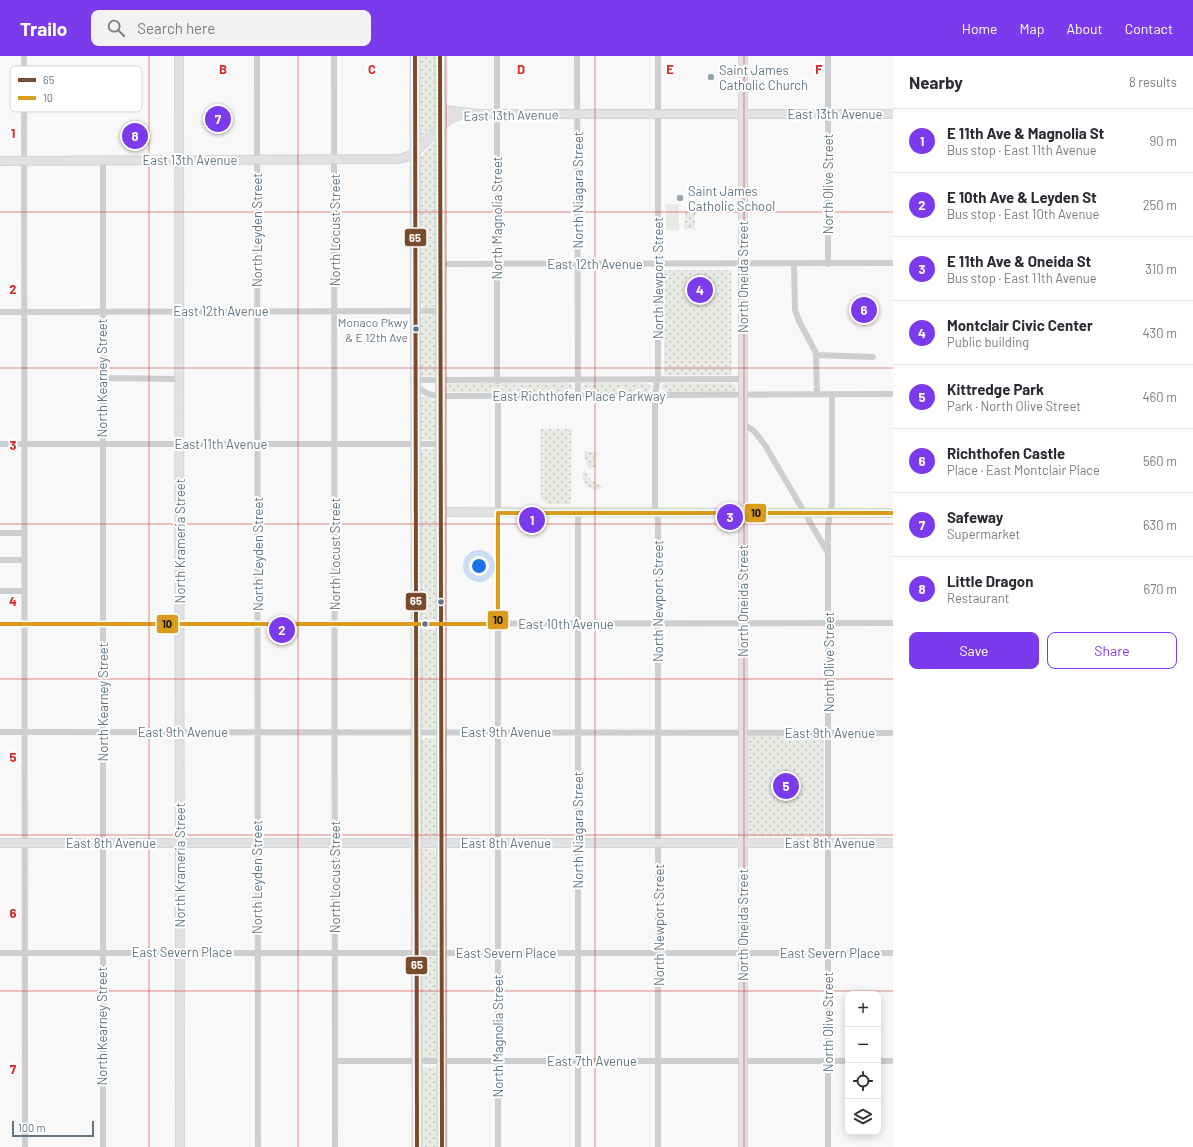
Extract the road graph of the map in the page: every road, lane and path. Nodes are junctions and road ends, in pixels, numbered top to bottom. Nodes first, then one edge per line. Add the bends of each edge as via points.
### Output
1 (24, 56) edge
2 (179, 56) edge
3 (257, 56) edge
4 (334, 56) edge
5 (415, 56) edge
6 (440, 56) edge
7 (497, 56) edge
8 (577, 56) edge
9 (658, 56) edge
10 (743, 56) edge
11 (828, 56) edge
12 (24, 66) edge
13 (440, 110) junction
14 (25, 112) edge
15 (474, 114) junction
16 (497, 114) junction
17 (577, 114) junction
18 (658, 114) junction
19 (743, 114) junction
20 (828, 114) junction
21 (893, 114) edge
22 (440, 127) junction
23 (415, 151) junction
24 (179, 160) junction
25 (257, 160) junction
26 (335, 160) junction
27 (0, 161) edge
28 (25, 161) junction
29 (103, 161) junction
30 (893, 263) edge
31 (441, 264) junction
32 (497, 264) junction
33 (578, 264) junction
34 (658, 264) junction
35 (743, 264) junction
36 (794, 264) junction
37 (828, 264) junction
38 (102, 311) junction
39 (180, 311) junction
40 (257, 311) junction
41 (335, 311) junction
42 (417, 311) junction
43 (441, 311) junction
44 (0, 312) edge
45 (25, 312) junction
46 (817, 355) junction
47 (873, 357) dead end
48 (102, 378) junction
49 (180, 379) junction
50 (658, 379) junction
51 (743, 379) junction
52 (441, 381) junction
53 (497, 381) junction
54 (578, 381) junction
55 (416, 384) junction
56 (743, 394) junction
57 (817, 394) junction
58 (832, 394) junction
59 (893, 394) edge
60 (441, 396) junction
61 (498, 396) junction
62 (578, 396) junction
63 (655, 396) junction
64 (743, 424) junction
65 (258, 443) junction
66 (0, 444) edge
67 (25, 444) junction
68 (102, 444) junction
69 (180, 444) junction
70 (335, 444) junction
71 (417, 444) junction
72 (441, 444) junction
73 (441, 512) junction
74 (498, 513) junction
75 (578, 513) junction
76 (656, 513) junction
77 (743, 513) junction
78 (805, 513) junction
79 (830, 513) junction
80 (893, 513) edge
81 (0, 533) edge
82 (25, 533) junction
83 (828, 554) junction
84 (0, 560) edge
85 (25, 560) junction
86 (0, 591) edge
87 (25, 591) junction
88 (0, 624) edge
89 (25, 624) junction
90 (102, 624) junction
91 (180, 624) junction
92 (258, 624) junction
93 (335, 624) junction
94 (417, 624) junction
95 (442, 624) junction
96 (498, 624) junction
97 (578, 624) junction
98 (658, 624) junction
99 (743, 624) junction
100 (829, 624) junction
101 (893, 624) edge
102 (0, 732) edge
103 (24, 732) junction
104 (103, 732) junction
105 (257, 732) junction
106 (335, 732) junction
107 (416, 732) junction
108 (442, 732) junction
109 (497, 732) junction
110 (578, 732) junction
111 (658, 732) junction
112 (180, 733) junction
113 (743, 733) junction
114 (828, 733) junction
115 (893, 733) edge
116 (0, 843) edge
117 (25, 843) junction
118 (103, 843) junction
119 (180, 843) junction
120 (258, 843) junction
121 (335, 843) junction
122 (416, 843) junction
123 (441, 843) junction
124 (498, 843) junction
125 (579, 843) junction
126 (659, 843) junction
127 (743, 843) junction
128 (829, 843) junction
129 (893, 843) edge
130 (102, 952) junction
131 (256, 952) junction
132 (0, 953) edge
133 (24, 953) junction
134 (180, 953) junction
135 (335, 953) junction
136 (417, 953) junction
137 (441, 953) junction
138 (498, 953) junction
139 (578, 953) junction
140 (659, 953) junction
141 (743, 953) junction
142 (829, 953) junction
143 (893, 953) edge
144 (335, 1061) junction
145 (416, 1061) junction
146 (442, 1061) junction
147 (498, 1061) junction
148 (578, 1061) junction
149 (658, 1061) junction
150 (743, 1061) junction
151 (828, 1061) junction
152 (845, 1061) edge
153 (881, 1061) edge
154 (893, 1061) edge
155 (25, 1147) edge
156 (103, 1147) edge
157 (180, 1147) edge
158 (258, 1147) edge
159 (335, 1147) edge
160 (417, 1147) edge
161 (442, 1147) edge
162 (498, 1147) edge
163 (578, 1147) edge
164 (658, 1147) edge
165 (743, 1147) edge
166 (828, 1147) edge

1 - 12 street
2 - 24 street, North Krameria Street
3 - 25 street, North Leyden Street
4 - 26 street, North Locust Street
5 - 23 main road
6 - 13 main road
7 - 16 street, North Magnolia Street
8 - 17 street, North Niagara Street
9 - 18 street, North Newport Street
10 - 19 street, North Oneida Street
11 - 20 street, North Olive Street
13 - 15 main road
13 - 22 main road
14 - 28 street
15 - 16 street, East 13th Avenue
15 - 22 street, East 13th Avenue via 456,116
16 - 17 street, East 13th Avenue
16 - 32 street, North Magnolia Street
17 - 18 street, East 13th Avenue
17 - 33 street, North Niagara Street
18 - 19 street, East 13th Avenue
18 - 34 street, North Newport Street
19 - 20 street, East 13th Avenue
19 - 35 street, North Oneida Street
20 - 21 street, East 13th Avenue
20 - 37 street, North Olive Street
22 - 23 street, East 13th Avenue
22 - 31 main road
23 - 26 street, East 13th Avenue via 398,159
23 - 42 main road
24 - 25 street, East 13th Avenue
24 - 29 street, East 13th Avenue
24 - 39 street, North Krameria Street
25 - 26 street, East 13th Avenue
25 - 40 street, North Leyden Street
26 - 41 street, North Locust Street
27 - 28 street, East 13th Avenue
28 - 29 street, East 13th Avenue
28 - 45 street
29 - 38 street, North Kearney Street
30 - 37 street, East 12th Avenue
31 - 32 street, East 12th Avenue
31 - 43 main road
32 - 33 street, East 12th Avenue
32 - 53 street, North Magnolia Street
33 - 34 street, East 12th Avenue
33 - 54 street, North Niagara Street
34 - 35 street, East 12th Avenue
34 - 50 street, North Newport Street
35 - 36 street, East 12th Avenue
35 - 51 street, North Oneida Street
36 - 37 street, East 12th Avenue
36 - 46 street via 796,314
38 - 39 street, East 12th Avenue
38 - 45 street, East 12th Avenue
38 - 48 street, North Kearney Street
39 - 40 street, East 12th Avenue
39 - 49 street, North Krameria Street
40 - 41 street, East 12th Avenue
40 - 65 street, North Leyden Street
41 - 42 street, East 12th Avenue
41 - 70 street, North Locust Street
42 - 43 street, East 12th Avenue
42 - 55 main road
43 - 52 main road
44 - 45 street, East 12th Avenue
45 - 67 street
46 - 47 street
46 - 57 street
48 - 49 street
48 - 68 street, North Kearney Street
49 - 69 street, North Krameria Street
50 - 51 street, East Richthofen Place Parkway
50 - 54 street, East Richthofen Place Parkway
50 - 63 street, North Newport Street
51 - 56 street, North Oneida Street
52 - 53 street, East Richthofen Place Parkway
52 - 55 street, East Richthofen Place Parkway
52 - 60 main road
53 - 54 street, East Richthofen Place Parkway
54 - 62 street, North Niagara Street
55 - 60 street, East Richthofen Place Parkway via 428,394
55 - 71 main road
56 - 57 street, East Richthofen Place Parkway
56 - 63 street, East Richthofen Place Parkway
56 - 64 street, North Oneida Street
57 - 58 street, East Richthofen Place Parkway
58 - 59 street, East Richthofen Place Parkway
58 - 79 street, North Olive Street
60 - 61 street, East Richthofen Place Parkway
60 - 72 main road
61 - 62 street, East Richthofen Place Parkway
61 - 74 street, North Magnolia Street
62 - 63 street, East Richthofen Place Parkway
63 - 76 street, North Newport Street
64 - 77 street, North Oneida Street
64 - 78 street via 762,439
65 - 69 street, East 11th Avenue
65 - 70 street, East 11th Avenue
65 - 92 street, North Leyden Street
66 - 67 street, East 11th Avenue
67 - 68 street, East 11th Avenue
67 - 82 street
68 - 69 street, East 11th Avenue
68 - 90 street, North Kearney Street
69 - 91 street, North Krameria Street
70 - 71 street, East 11th Avenue
70 - 93 street, North Locust Street
71 - 72 street, East 11th Avenue
71 - 94 main road
72 - 73 main road
73 - 74 street
73 - 95 main road
74 - 75 street
74 - 96 street, North Magnolia Street
75 - 76 street
75 - 97 street, North Niagara Street
76 - 77 street
76 - 98 street, North Newport Street
77 - 78 street
77 - 99 street, North Oneida Street
78 - 79 street
78 - 83 street
79 - 80 street
79 - 83 street, North Olive Street
81 - 82 street
82 - 85 street
83 - 100 street, North Olive Street
84 - 85 street
85 - 87 street
86 - 87 street
87 - 89 street
88 - 89 street, East 10th Avenue
89 - 90 street, East 10th Avenue
89 - 103 street
90 - 91 street, East 10th Avenue
90 - 104 street, North Kearney Street
91 - 92 street, East 10th Avenue
91 - 112 street, North Krameria Street
92 - 93 street, East 10th Avenue
92 - 105 street, North Leyden Street
93 - 94 street, East 10th Avenue
93 - 106 street, North Locust Street
94 - 95 street, East 10th Avenue
94 - 107 main road
95 - 96 street, East 10th Avenue
95 - 108 main road
96 - 97 street, East 10th Avenue
96 - 109 street, North Magnolia Street
97 - 98 street, East 10th Avenue
97 - 110 street, North Niagara Street
98 - 99 street, East 10th Avenue
98 - 111 street, North Newport Street
99 - 100 street, East 10th Avenue
99 - 113 street, North Oneida Street
100 - 101 street, East 10th Avenue
100 - 114 street, North Olive Street
102 - 103 street, East 9th Avenue
103 - 104 street, East 9th Avenue
103 - 117 street
104 - 112 street, East 9th Avenue
104 - 118 street, North Kearney Street
105 - 106 street, East 9th Avenue
105 - 112 street, East 9th Avenue
105 - 120 street, North Leyden Street
106 - 107 street, East 9th Avenue
106 - 121 street, North Locust Street
107 - 108 street, East 9th Avenue
107 - 122 main road
108 - 109 street, East 9th Avenue
108 - 123 main road
109 - 110 street, East 9th Avenue
109 - 124 street, North Magnolia Street
110 - 111 street, East 9th Avenue
110 - 125 street, North Niagara Street
111 - 113 street, East 9th Avenue
111 - 126 street, North Newport Street
112 - 119 street, North Krameria Street
113 - 114 street, East 9th Avenue
113 - 127 street, North Oneida Street
114 - 115 street, East 9th Avenue
114 - 128 street, North Olive Street
116 - 117 street, East 8th Avenue
117 - 118 street, East 8th Avenue
117 - 133 street
118 - 119 street, East 8th Avenue
118 - 130 street, North Kearney Street
119 - 120 street, East 8th Avenue
119 - 134 street, North Krameria Street
120 - 121 street, East 8th Avenue
120 - 131 street, North Leyden Street
121 - 122 street, East 8th Avenue
121 - 135 street, North Locust Street
122 - 123 street, East 8th Avenue
122 - 136 main road
123 - 124 street, East 8th Avenue
123 - 137 main road
124 - 125 street, East 8th Avenue
124 - 138 street, North Magnolia Street
125 - 126 street, East 8th Avenue
125 - 139 street, North Niagara Street
126 - 127 street, East 8th Avenue
126 - 140 street, North Newport Street
127 - 128 street, East 8th Avenue
127 - 141 street, North Oneida Street
128 - 129 street, East 8th Avenue
128 - 142 street, North Olive Street
130 - 133 street, East Severn Place
130 - 134 street, East Severn Place
130 - 156 street, North Kearney Street
131 - 134 street, East Severn Place
131 - 135 street, East Severn Place
131 - 158 street, North Leyden Street
132 - 133 street, East Severn Place
133 - 155 street
134 - 157 street, North Krameria Street
135 - 136 street, East Severn Place
135 - 144 street, North Locust Street
136 - 137 street, East Severn Place
136 - 145 main road
137 - 138 street, East Severn Place
137 - 146 main road
138 - 139 street, East Severn Place
138 - 147 street, North Magnolia Street
139 - 140 street, East Severn Place
139 - 148 street, North Niagara Street
140 - 141 street, East Severn Place
140 - 149 street, North Newport Street
141 - 142 street, East Severn Place
141 - 150 street, North Oneida Street
142 - 143 street, East Severn Place
142 - 151 street, North Olive Street
144 - 145 street, East 7th Avenue
144 - 159 street, North Locust Street
145 - 146 street, East 7th Avenue
145 - 160 main road
146 - 147 street, East 7th Avenue
146 - 161 main road
147 - 148 street, East 7th Avenue
147 - 162 street, North Magnolia Street
148 - 149 street, East 7th Avenue
148 - 163 street, North Niagara Street
149 - 150 street, East 7th Avenue
149 - 164 street, North Newport Street
150 - 151 street, East 7th Avenue
150 - 165 street, North Oneida Street
151 - 152 street, East 7th Avenue
151 - 166 street, North Olive Street
153 - 154 street

